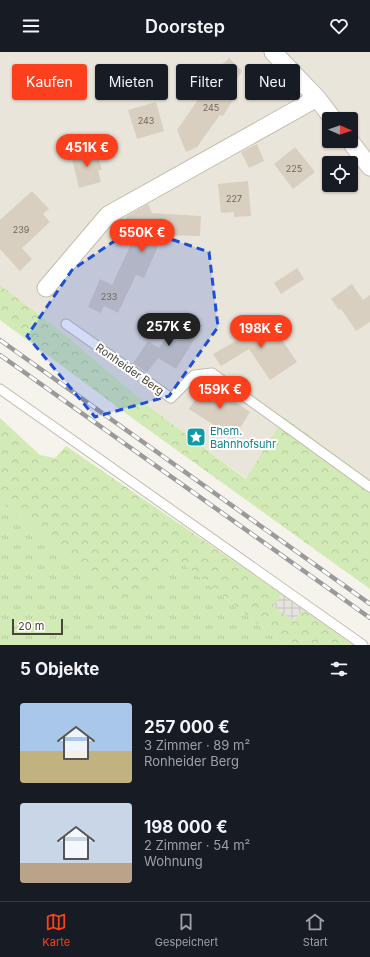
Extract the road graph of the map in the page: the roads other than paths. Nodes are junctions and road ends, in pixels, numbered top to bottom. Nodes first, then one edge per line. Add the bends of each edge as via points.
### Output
1 (273, 52) edge
2 (317, 98) junction
3 (328, 112) edge
4 (355, 148) edge
5 (370, 167) edge
6 (46, 288) dead end
7 (66, 324) dead end
8 (0, 389) edge
9 (370, 487) edge
10 (363, 645) edge

1 - 2 street
2 - 3 street
2 - 6 street via 108,214
4 - 5 street
7 - 9 lane, Ronheider Berg via 171,398 194,375 212,373
8 - 10 lane

